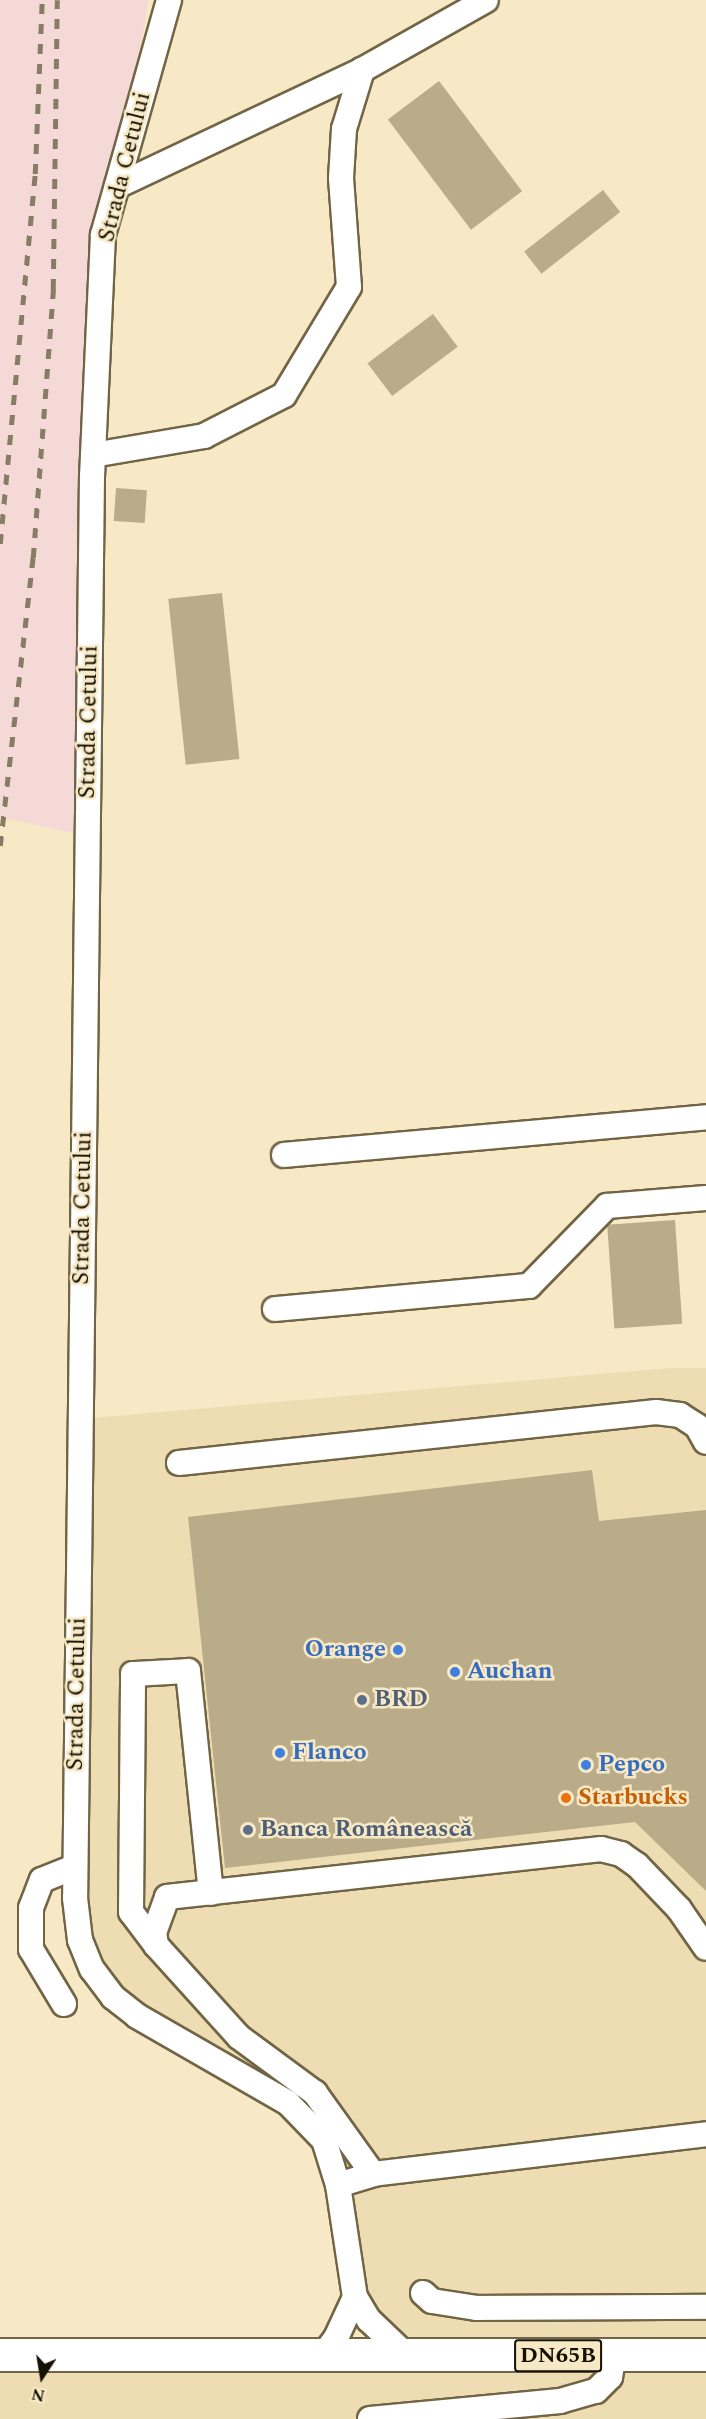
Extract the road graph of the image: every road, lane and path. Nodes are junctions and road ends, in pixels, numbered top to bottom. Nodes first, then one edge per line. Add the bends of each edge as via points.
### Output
1 (169, 0) edge
2 (486, 0) edge
3 (362, 70) junction
4 (117, 186) junction
5 (93, 455) junction
6 (706, 1117) edge
7 (285, 1155) dead end
8 (706, 1198) edge
9 (275, 1309) dead end
10 (706, 1442) edge
11 (179, 1463) dead end
12 (75, 1867) junction
13 (212, 1893) junction
14 (131, 1897) junction
15 (166, 1897) junction
16 (156, 1945) junction
17 (706, 1948) edge
18 (64, 2004) dead end
19 (332, 2111) junction
20 (706, 2134) edge
21 (324, 2140) junction
22 (373, 2174) junction
23 (338, 2185) junction
24 (423, 2293) dead end
25 (355, 2297) junction
26 (706, 2307) edge
27 (0, 2355) edge
28 (614, 2355) junction
29 (706, 2355) edge
30 (321, 2358) junction
31 (409, 2358) junction
32 (370, 2419) edge

1 - 4 street, Strada Cetului
2 - 3 street
3 - 4 street
3 - 5 street via 344,129 341,178 349,286 284,395 204,436
4 - 5 street, Strada Cetului via 104,235
5 - 12 street, Strada Cetului
6 - 7 street
8 - 9 street via 607,1206 529,1286
10 - 11 street via 697,1426 680,1415 656,1412
12 - 18 street via 42,1880 31,1908 31,1949
12 - 21 street, Strada Cetului via 80,1940 92,1969 113,1997 137,2016 288,2103
13 - 14 street via 188,1671 133,1674
13 - 15 street
13 - 17 street via 601,1849 621,1854 638,1865 679,1909
14 - 15 street
14 - 16 street via 131,1912
15 - 16 street via 156,1923
16 - 19 street via 240,2037 315,2093
19 - 21 street
19 - 22 street
20 - 22 street
21 - 23 street, Strada Cetului
22 - 23 street
23 - 25 street, Strada Cetului
24 - 26 street via 432,2301 477,2308
25 - 30 street via 336,2338
25 - 31 street, Strada Cetului via 369,2320
27 - 30 main road, DN65B
28 - 29 main road, DN65B
28 - 31 main road, DN65B
28 - 32 street via 610,2377 596,2391 560,2401
30 - 31 main road, DN65B

